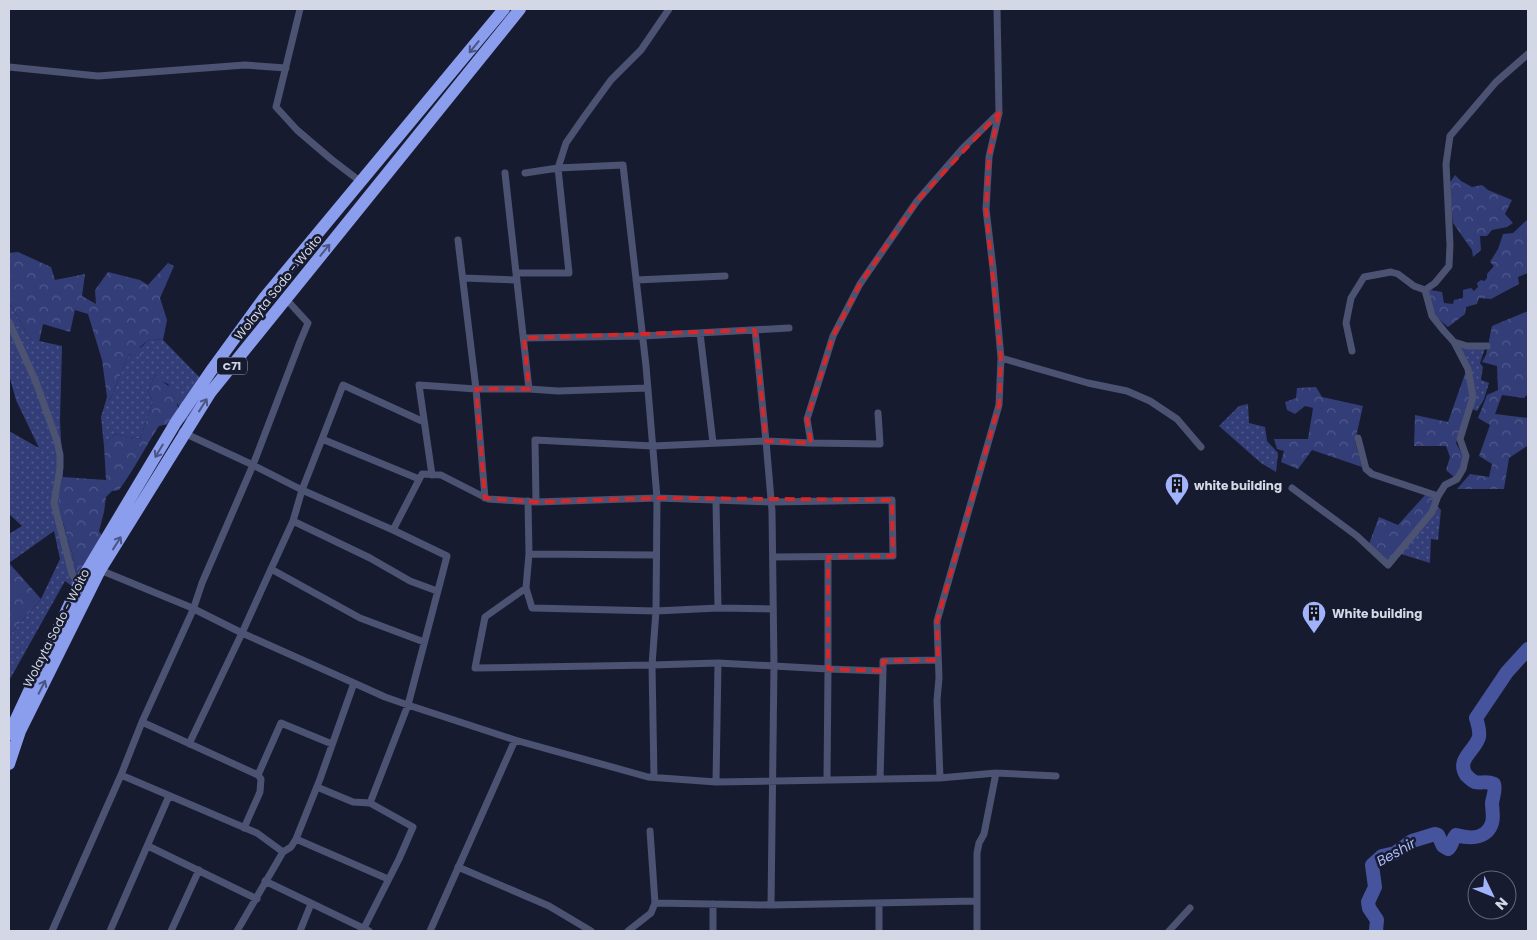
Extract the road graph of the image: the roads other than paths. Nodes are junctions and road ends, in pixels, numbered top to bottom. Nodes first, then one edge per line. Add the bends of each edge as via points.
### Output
1 (300, 9) edge
2 (504, 9) edge
3 (520, 9) edge
4 (669, 9) edge
5 (996, 9) edge
6 (1528, 54) edge
7 (9, 67) edge
8 (286, 68) junction
9 (999, 113) junction
10 (558, 168) junction
11 (505, 173) dead end
12 (525, 173) dead end
13 (361, 182) junction
14 (458, 240) dead end
15 (293, 263) junction
16 (306, 274) junction
17 (517, 276) junction
18 (725, 276) dead end
19 (462, 278) junction
20 (636, 280) junction
21 (1425, 290) junction
22 (286, 299) junction
23 (9, 322) edge
24 (790, 328) dead end
25 (755, 330) junction
26 (700, 333) junction
27 (643, 336) junction
28 (524, 338) junction
29 (1454, 342) junction
30 (1487, 346) dead end
31 (1352, 351) dead end
32 (1001, 358) junction
33 (648, 388) junction
34 (476, 389) junction
35 (529, 389) junction
36 (878, 413) dead end
37 (424, 422) junction
38 (173, 428) junction
39 (185, 433) junction
40 (1358, 438) dead end
41 (322, 439) junction
42 (766, 441) junction
43 (713, 443) junction
44 (811, 443) junction
45 (653, 446) junction
46 (1201, 447) dead end
47 (253, 465) junction
48 (432, 475) junction
49 (419, 479) junction
50 (1292, 488) dead end
51 (302, 490) junction
52 (1438, 496) junction
53 (484, 498) junction
54 (657, 498) junction
55 (716, 500) junction
56 (532, 501) junction
57 (771, 502) junction
58 (293, 521) junction
59 (393, 530) junction
60 (529, 554) junction
61 (656, 555) junction
62 (772, 557) junction
63 (828, 557) junction
64 (271, 569) junction
65 (100, 570) junction
66 (79, 584) junction
67 (526, 588) junction
68 (437, 591) junction
69 (718, 608) junction
70 (773, 609) junction
71 (193, 610) junction
72 (656, 611) junction
73 (242, 634) junction
74 (424, 642) junction
75 (938, 660) junction
76 (718, 663) junction
77 (652, 665) junction
78 (774, 666) junction
79 (828, 669) junction
80 (883, 671) junction
81 (354, 683) junction
82 (408, 705) junction
83 (142, 722) junction
84 (9, 734) edge
85 (515, 740) junction
86 (189, 744) junction
87 (332, 744) junction
88 (9, 764) edge
89 (996, 773) junction
90 (258, 774) junction
91 (121, 775) junction
92 (1056, 776) dead end
93 (654, 777) junction
94 (940, 778) junction
95 (880, 779) junction
96 (827, 780) junction
97 (772, 781) junction
98 (716, 782) junction
99 (317, 787) junction
100 (169, 796) junction
101 (370, 804) junction
102 (244, 828) junction
103 (650, 831) dead end
104 (296, 839) junction
105 (148, 846) junction
106 (283, 852) junction
107 (458, 866) junction
108 (199, 870) junction
109 (388, 879) junction
110 (266, 881) junction
111 (256, 899) junction
112 (976, 901) junction
113 (655, 903) junction
114 (879, 903) junction
115 (311, 904) junction
116 (713, 904) junction
117 (771, 905) junction
118 (1190, 908) dead end
119 (54, 930) edge
120 (366, 930) edge
121 (110, 931) edge
122 (172, 931) edge
123 (237, 931) edge
124 (300, 931) edge
125 (430, 931) edge
126 (591, 931) edge
127 (628, 931) edge
128 (714, 931) edge
129 (879, 931) edge
130 (977, 931) edge
131 (1169, 931) edge

1 - 8 street
2 -> 13 highway, Wolayta Sodo - Woito / C71
16 -> 3 highway, Wolayta Sodo - Woito / C71
4 - 10 street via 641,50 611,80 566,143
5 - 9 street
6 - 21 street via 1496,82 1450,136 1446,164 1449,266
7 - 8 street via 98,76 245,65
8 - 13 street via 276,108 331,160
9 - 32 street via 989,157 986,209
9 - 44 street via 917,201 860,284 833,336 807,419
10 - 12 street
10 - 17 street via 569,273
10 - 20 street via 623,165
11 - 17 street
13 - 15 highway, Wolayta Sodo - Woito / C71
14 - 19 street
15 - 16 highway
15 - 38 highway, Wolayta Sodo - Woito / C71 via 218,360
16 - 22 highway, Wolayta Sodo - Woito / C71
17 - 19 street
17 - 28 street
18 - 20 street
19 - 34 street
20 - 27 street
21 - 29 street via 1432,316
21 - 31 street via 1391,272 1364,277 1351,298 1346,323
39 -> 22 highway, Wolayta Sodo - Woito / C71 via 210,393
22 - 47 street via 308,323
23 - 66 street via 36,382 57,441 60,468 54,503 72,574
24 - 25 street
25 - 26 street
25 - 42 street
26 - 27 street
26 - 43 street
27 - 28 street
27 - 33 street
28 - 35 street
29 - 30 street
29 - 52 street via 1468,369 1473,396 1460,439 1466,456 1462,469 1458,478 1445,486
32 - 46 street via 1127,391 1150,401 1176,419
32 - 75 street via 999,404 937,621
33 - 35 street
33 - 45 street
34 - 35 street
34 - 37 street via 419,385
34 - 53 street
36 - 44 street via 880,444
37 - 41 street via 343,385
37 - 48 street
38 - 39 street
38 -> 66 highway, Wolayta Sodo - Woito / C71
39 - 47 street
65 -> 39 highway, Wolayta Sodo - Woito / C71
40 - 52 street via 1366,469 1372,474
41 - 49 street
41 - 51 street
42 - 43 street
42 - 44 street
42 - 57 street
43 - 45 street
45 - 54 street
45 - 56 street via 535,440
47 - 51 street
47 - 71 street
48 - 49 street via 422,474
48 - 53 street via 441,475
49 - 59 street
50 - 52 street via 1357,536 1388,565 1432,512
51 - 58 street
51 - 59 street
53 - 56 street
54 - 55 street
54 - 56 street
54 - 61 street
55 - 57 street
55 - 69 street
56 - 60 street
57 - 62 street
57 - 63 street via 892,500 893,556
58 - 64 street
58 - 68 street
59 - 68 street via 447,556
60 - 61 street
60 - 67 street
61 - 72 street
62 - 63 street
62 - 70 street
63 - 79 street
64 - 73 street
64 - 74 street via 360,618
65 - 71 street
88 -> 65 highway, Wolayta Sodo - Woito / C71 via 20,730
66 - 84 highway, Wolayta Sodo - Woito / C71
67 - 72 street via 532,608
67 - 77 street via 485,617 476,668
68 - 74 street
69 - 70 street
69 - 72 street
70 - 78 street
71 - 73 street
71 - 83 street
72 - 77 street
73 - 81 street
73 - 86 street
74 - 82 street
75 - 80 street via 883,661
75 - 94 street
76 - 77 street
76 - 78 street
76 - 98 street
77 - 93 street
78 - 79 street
78 - 97 street
79 - 80 street
79 - 96 street
80 - 95 street
81 - 82 street
81 - 87 street
82 - 85 street
82 - 101 street
83 - 86 street
83 - 91 street
85 - 93 street
85 - 107 street
86 - 90 street
87 - 90 street via 281,723
87 - 99 street
89 - 92 street
89 - 94 street
89 - 112 street via 984,834 977,852
90 - 102 street via 260,792
91 - 100 street
91 - 119 street
93 - 98 street
94 - 95 street
95 - 96 street
96 - 97 street
97 - 98 street
97 - 117 street
99 - 101 street via 352,802
99 - 104 street
100 - 102 street
100 - 105 street
101 - 109 street via 413,827
102 - 106 street
103 - 113 street
104 - 106 street via 291,848
104 - 109 street
105 - 108 street
105 - 121 street
106 - 110 street
107 - 125 street
107 - 126 street via 549,906
108 - 111 street
108 - 122 street
109 - 120 street
110 - 111 street
110 - 115 street
111 - 123 street
112 - 114 street
112 - 130 street
113 - 116 street
113 - 127 street via 651,913
114 - 117 street
114 - 129 street
115 - 120 street
115 - 124 street
116 - 117 street
116 - 128 street
118 - 131 street

